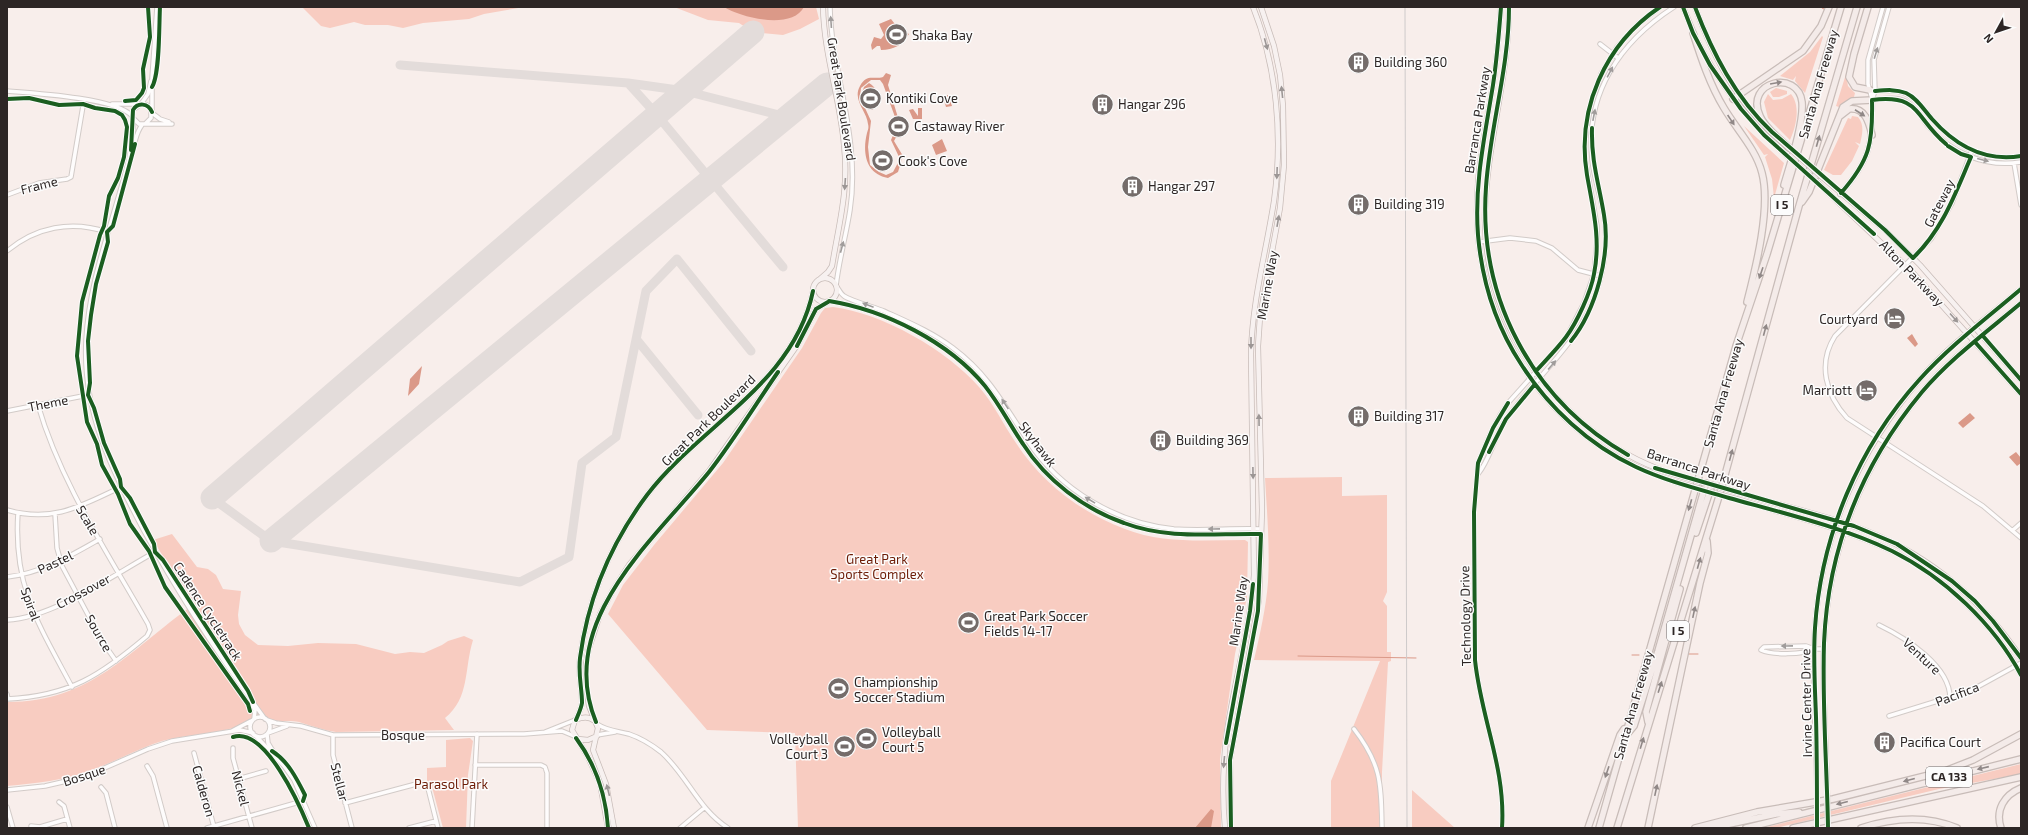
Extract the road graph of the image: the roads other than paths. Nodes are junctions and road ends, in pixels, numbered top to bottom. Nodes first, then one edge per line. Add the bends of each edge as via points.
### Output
1 (157, 7) edge
2 (823, 7) edge
3 (830, 7) edge
4 (1253, 7) edge
5 (1260, 7) edge
6 (1501, 7) edge
7 (1509, 7) edge
8 (1660, 7) edge
9 (1674, 7) edge
10 (1683, 7) edge
11 (1695, 7) edge
12 (1829, 7) edge
13 (1841, 7) edge
14 (1857, 7) edge
15 (1868, 7) edge
16 (1883, 7) edge
17 (1890, 7) edge
18 (1693, 33) junction
19 (1600, 44) dead end
20 (1613, 53) junction
21 (1618, 58) junction
22 (152, 78) junction
23 (7, 91) edge
24 (1873, 91) junction
25 (1738, 95) junction
26 (1733, 99) junction
27 (84, 100) junction
28 (1872, 100) junction
29 (105, 104) junction
30 (140, 104) junction
31 (152, 112) junction
32 (133, 117) junction
33 (1839, 118) junction
34 (144, 124) junction
35 (1872, 135) junction
36 (1789, 148) junction
37 (1972, 150) junction
38 (130, 156) junction
39 (2021, 156) edge
40 (1971, 157) junction
41 (2021, 162) edge
42 (2014, 163) junction
43 (1841, 193) junction
44 (7, 195) edge
45 (1836, 199) junction
46 (2021, 205) edge
47 (1799, 206) junction
48 (108, 232) junction
49 (1268, 234) junction
50 (1275, 236) junction
51 (1487, 241) junction
52 (1479, 242) junction
53 (7, 251) edge
54 (1766, 255) junction
55 (1913, 258) junction
56 (1906, 265) junction
57 (1594, 274) junction
58 (1601, 276) junction
59 (820, 279) junction
60 (836, 286) junction
61 (2021, 288) edge
62 (813, 292) junction
63 (828, 302) junction
64 (2021, 303) edge
65 (1976, 328) junction
66 (1968, 334) junction
67 (1982, 336) junction
68 (1975, 342) junction
69 (1736, 346) junction
70 (1536, 371) junction
71 (1530, 378) junction
72 (1541, 378) junction
73 (2021, 380) edge
74 (1535, 384) junction
75 (2021, 394) edge
76 (88, 395) junction
77 (38, 405) junction
78 (7, 412) edge
79 (1876, 437) junction
80 (1884, 442) junction
81 (1478, 474) junction
82 (1709, 484) junction
83 (121, 487) junction
84 (1707, 491) junction
85 (80, 507) junction
86 (7, 510) edge
87 (18, 513) junction
88 (54, 514) junction
89 (1836, 521) junction
90 (2021, 523) edge
91 (1845, 524) junction
92 (1261, 528) junction
93 (1834, 529) junction
94 (2013, 530) junction
95 (1254, 531) junction
96 (1843, 532) junction
97 (1261, 534) junction
98 (1706, 537) junction
99 (2021, 538) edge
100 (100, 539) junction
101 (1690, 549) junction
102 (155, 552) junction
103 (61, 561) junction
104 (119, 572) junction
105 (21, 576) junction
106 (7, 577) edge
107 (78, 595) junction
108 (34, 615) junction
109 (7, 620) edge
110 (1879, 626) dead end
111 (1814, 649) junction
112 (1824, 649) junction
113 (2021, 658) edge
114 (116, 661) junction
115 (2021, 663) edge
116 (2015, 665) junction
117 (2021, 675) edge
118 (72, 687) junction
119 (7, 694) edge
120 (247, 695) junction
121 (1950, 698) junction
122 (8, 700) edge
123 (1889, 716) dead end
124 (266, 719) junction
125 (254, 720) junction
126 (575, 720) junction
127 (596, 723) junction
128 (1627, 724) junction
129 (1648, 724) junction
130 (294, 725) junction
131 (1354, 729) dead end
132 (616, 732) junction
133 (227, 733) junction
134 (268, 733) junction
135 (542, 733) junction
136 (477, 734) junction
137 (2021, 734) edge
138 (254, 735) junction
139 (333, 735) junction
140 (597, 736) junction
141 (575, 737) junction
142 (1623, 739) junction
143 (233, 748) dead end
144 (194, 753) dead end
145 (277, 759) junction
146 (2021, 759) edge
147 (475, 765) junction
148 (146, 766) dead end
149 (266, 771) dead end
150 (2021, 777) edge
151 (238, 779) junction
152 (101, 787) dead end
153 (2021, 788) edge
154 (7, 790) edge
155 (303, 801) junction
156 (59, 802) dead end
157 (345, 803) junction
158 (7, 807) edge
159 (704, 808) junction
160 (1874, 810) junction
161 (1807, 812) junction
162 (249, 816) junction
163 (67, 819) junction
164 (1921, 820) junction
165 (436, 821) junction
166 (31, 826) dead end
167 (214, 827) edge
168 (13, 828) edge
169 (70, 828) edge
170 (115, 828) edge
171 (167, 828) edge
172 (207, 828) edge
173 (252, 828) edge
174 (315, 828) edge
175 (352, 828) edge
176 (409, 828) edge
177 (438, 828) edge
178 (472, 828) edge
179 (547, 828) edge
180 (608, 828) edge
181 (614, 828) edge
182 (680, 828) edge
183 (728, 828) edge
184 (1225, 828) edge
185 (1231, 828) edge
186 (1382, 828) edge
187 (1502, 828) edge
188 (1588, 828) edge
189 (1599, 828) edge
190 (1617, 828) edge
191 (1648, 828) edge
192 (1695, 828) edge
193 (1711, 828) edge
194 (1746, 828) edge
195 (1793, 828) edge
196 (1813, 828) edge
197 (1818, 828) edge
198 (1828, 828) edge
199 (1862, 828) edge
200 (1873, 828) edge
201 (1957, 828) edge
202 (2001, 828) edge

1 - 22 street
2 -> 59 main road, Great Park Boulevard via 827,55 840,117 846,178 844,209 832,266
60 -> 3 street, Great Park Boulevard via 838,262 850,207 852,164 848,128 832,48
4 -> 49 main road, Marine Way via 1270,62 1275,98 1277,175
50 -> 5 main road, Marine Way via 1283,179 1283,106 1275,53
6 - 52 main road, Barranca Parkway via 1478,184
7 - 51 main road, Barranca Parkway via 1502,80 1486,186
8 - 20 street, Technology Drive via 1629,32
9 - 21 street, Technology Drive via 1643,30
10 - 18 main road, Alton Parkway
11 - 25 main road, Alton Parkway via 1718,61
12 - 25 highway via 1822,26 1803,51
13 - 54 highway, Santa Ana Freeway / I 5
47 -> 14 highway, Santa Ana Freeway / I 5
15 - 24 highway via 1849,77 1855,87
16 - 24 street via 1868,60
24 -> 17 street via 1874,60
18 - 26 main road, Alton Parkway via 1710,65
18 -> 69 highway via 1717,95 1755,155 1765,183 1764,222
19 - 20 street
20 - 21 street
20 - 57 street, Technology Drive via 1595,87 1588,111 1585,142 1587,176 1597,226
58 -> 21 street, Technology Drive via 1606,240 1604,216 1592,160 1592,126 1602,88
22 - 30 street via 148,94
22 - 31 street
23 - 27 street
24 - 28 street
24 - 37 street via 1896,90 1911,96 1946,134 1960,145
25 - 26 highway
25 - 36 main road, Alton Parkway via 1763,124
26 - 45 main road, Alton Parkway, bridge via 1755,126
27 - 29 street
27 - 44 street, Frame via 71,177 39,183
28 - 33 highway via 1858,100 1847,104
28 - 35 main road
28 - 40 street via 1894,98 1909,104 1943,142 1961,154
29 - 30 street
29 - 32 street via 124,109
30 - 31 street via 149,107
30 - 32 street via 135,108
31 - 34 street via 150,121
31 - 34 street via 172,124
32 - 34 street
32 - 38 street
33 -> 35 highway via 1849,110 1861,111 1867,118
33 - 47 highway via 1810,192
34 - 38 street via 137,132
35 - 43 main road via 1863,163
36 - 43 main road, Alton Parkway, bridge
36 -> 54 highway via 1762,119 1758,110 1759,94 1765,87 1776,82 1787,83 1797,90 1802,110
37 - 39 street via 1996,157
37 - 40 street, Gateway
38 - 48 street
40 -> 42 street via 1995,163
40 - 55 street, Gateway via 1942,223
41 - 42 street
42 - 46 street
43 - 45 main road
43 - 55 main road, Alton Parkway via 1885,230
45 - 56 main road, Alton Parkway
98 -> 47 highway, Santa Ana Freeway / I 5
48 - 53 street via 79,225 56,227 32,234
48 - 76 street via 95,274 88,316 85,350
49 - 50 main road
49 -> 95 main road, Marine Way via 1252,336
92 -> 50 main road, Marine Way via 1258,346 1262,304
51 - 52 street
51 - 57 street via 1510,238 1536,241 1552,248 1578,270
51 - 70 main road, Barranca Parkway via 1496,292 1512,330
52 - 71 main road, Barranca Parkway via 1482,267 1492,303 1504,334
54 -> 69 highway, Santa Ana Freeway / I 5
55 - 56 street, Gateway
55 - 65 main road, Alton Parkway
56 -> 66 main road, Alton Parkway
56 - 79 street, Gateway via 1835,336 1825,364 1828,388 1838,408 1847,418
57 - 58 street
57 - 70 street, Technology Drive via 1570,332
72 -> 58 street, Technology Drive via 1574,338 1597,292
59 - 60 main road via 829,278
59 - 62 main road via 814,284
60 - 63 main road via 836,296
95 -> 60 street, Skyhawk via 1184,530 1163,527 1126,518 1099,505 1071,487 1046,465 995,390 958,352 922,328 848,298
61 - 65 main road, Irvine Center Drive
62 - 63 main road via 819,300
62 - 126 main road, Great Park Boulevard via 806,317 776,365 746,400 662,478 648,494 615,545 588,614 578,671 582,702
63 - 95 street, Skyhawk via 851,305 908,328 961,362 991,394 1037,463 1057,483 1093,509 1124,523 1160,533 1197,536
63 - 127 main road, Great Park Boulevard via 815,311 798,344 709,471 629,565 612,590 595,628 586,664 587,694
64 - 67 main road, Irvine Center Drive
65 - 66 main road, Irvine Center Drive
65 - 67 main road, Alton Parkway
66 - 68 main road, Alton Parkway
66 - 79 main road, Irvine Center Drive via 1920,379
67 - 68 main road, Irvine Center Drive
67 - 73 main road, Alton Parkway
68 - 75 main road, Alton Parkway
68 - 80 main road, Irvine Center Drive via 1923,391
69 -> 128 highway, Santa Ana Freeway / I 5
70 - 71 street, Technology Drive
70 - 72 main road, Barranca Parkway
71 - 74 main road, Barranca Parkway
71 - 81 street, Technology Drive via 1508,403 1493,428 1478,463
72 - 74 street, Technology Drive
72 - 82 main road, Barranca Parkway, bridge via 1575,417 1613,446 1644,463
74 - 81 street, Technology Drive via 1506,419 1484,467
74 - 84 main road, Barranca Parkway, bridge via 1554,407 1590,439 1636,467
76 - 77 street, Theme
76 - 83 street via 100,440
77 - 78 street, Theme
77 - 85 street, Scale via 49,440
79 - 80 street, Gateway
79 - 89 main road, Irvine Center Drive via 1851,482
80 - 91 main road, Irvine Center Drive via 1863,481
80 - 94 street, Gateway via 1982,506
81 - 187 street, Technology Drive via 1474,512 1474,660 1477,683 1500,772
82 - 84 highway, bridge
82 - 89 main road, Barranca Parkway, bridge
83 - 85 street
83 - 102 street
84 - 93 main road, Barranca Parkway, bridge
84 - 101 highway
85 - 88 street
85 - 100 street, Scale
86 - 87 street
87 - 88 street
87 - 105 street, Spiral via 17,550
88 - 103 street, Source
89 - 91 main road, Barranca Parkway
89 - 93 main road, Irvine Center Drive
90 - 94 street
91 - 96 main road, Irvine Center Drive
91 - 113 main road, Barranca Parkway via 1897,544 1952,580 1993,620
92 - 95 street, Skyhawk
92 - 97 main road, Marine Way
93 - 96 main road, Barranca Parkway
93 - 111 main road, Irvine Center Drive via 1819,590
94 - 99 street, Gateway
95 - 97 street, Skyhawk
95 -> 184 main road, Marine Way via 1253,591 1225,746
96 - 112 main road, Irvine Center Drive via 1831,582
96 - 116 main road, Barranca Parkway via 1893,552 1947,588 1988,628
97 - 185 main road, Marine Way via 1258,611 1230,760
129 -> 98 highway, Santa Ana Freeway / I 5
191 -> 98 highway via 1708,553
100 - 103 street, Pastel
100 - 104 street, Scale
101 - 129 highway via 1646,712
101 - 142 highway via 1634,726
102 - 104 street, Crossover
102 - 120 street
103 - 105 street, Pastel
103 - 107 street, Source
104 - 107 street, Crossover
104 - 114 street, Scale via 150,630 147,636
105 - 106 street, Pastel
105 - 108 street, Spiral
107 - 108 street, Crossover
107 - 114 street, Source
108 - 109 street, Crossover
108 - 118 street, Spiral
110 - 121 street, Venture via 1907,640 1929,660 1946,682
111 -> 111 street via 1806,646 1764,647 1761,650 1767,653 1807,653
111 - 112 street
111 - 197 main road, Irvine Center Drive, bridge
112 - 198 main road, Irvine Center Drive, bridge
114 - 118 street via 95,676
115 - 116 street, Pacifica
116 - 117 main road, Barranca Parkway
116 - 121 street, Pacifica via 1970,691
118 - 122 street via 40,697
119 - 122 street
120 - 124 street
120 - 125 street via 254,710
121 - 123 street, Pacifica
124 - 125 street via 258,717
124 - 130 street, Bosque
124 - 134 street via 270,725
125 - 133 street, Bosque
125 - 138 street via 250,728
126 - 127 main road via 588,717
126 - 135 street, Bosque
126 - 141 main road via 572,730
127 - 132 street
127 - 140 main road
128 - 142 highway, Santa Ana Freeway / I 5
128 -> 188 highway via 1620,735
190 -> 129 highway, Santa Ana Freeway / I 5
130 - 134 street via 276,728
130 - 139 street, Bosque
131 - 186 street via 1371,753 1378,769
132 - 140 street
132 - 159 street via 641,739 660,752 674,766
133 - 138 street, Bosque via 243,730
133 - 154 street, Bosque via 159,745 97,772 71,780 35,788
134 - 138 street via 260,737
134 - 145 street via 268,744
135 - 136 street, Bosque
135 - 141 street, Bosque via 562,731
136 - 139 street, Bosque
136 - 147 street
137 -> 192 highway via 1980,757 1945,771 1833,799 1757,812
138 - 145 street
139 - 157 street, Stellar via 333,756
140 - 141 main road via 588,740
181 -> 140 main road via 606,784 593,750
141 - 180 main road via 600,783
142 - 189 highway, Santa Ana Freeway / I 5
143 - 151 street, Nickel via 232,758
144 - 167 street, Calderon
145 - 155 street via 294,780
146 -> 161 highway, CA 133
147 - 178 street
147 - 179 street via 545,767
148 - 171 street via 153,776
149 - 151 street
150 - 160 highway, CA 133
151 - 162 street, Nickel
152 - 170 street via 106,793
153 - 202 highway via 2011,793 2003,802 1999,814
155 - 162 street
155 - 174 street
156 - 163 street via 64,806
157 - 165 street via 420,783 428,788
157 - 175 street, Stellar
158 - 168 street
159 - 182 street
159 - 183 street
160 - 195 highway
160 - 196 highway
161 - 193 highway via 1787,812
161 - 194 highway
162 - 167 street
162 - 173 street, Nickel
163 - 166 street
163 - 169 street
164 - 199 highway via 1893,819
164 - 200 highway via 1894,822
164 - 201 highway
165 - 176 street
165 - 177 street
167 - 172 street

